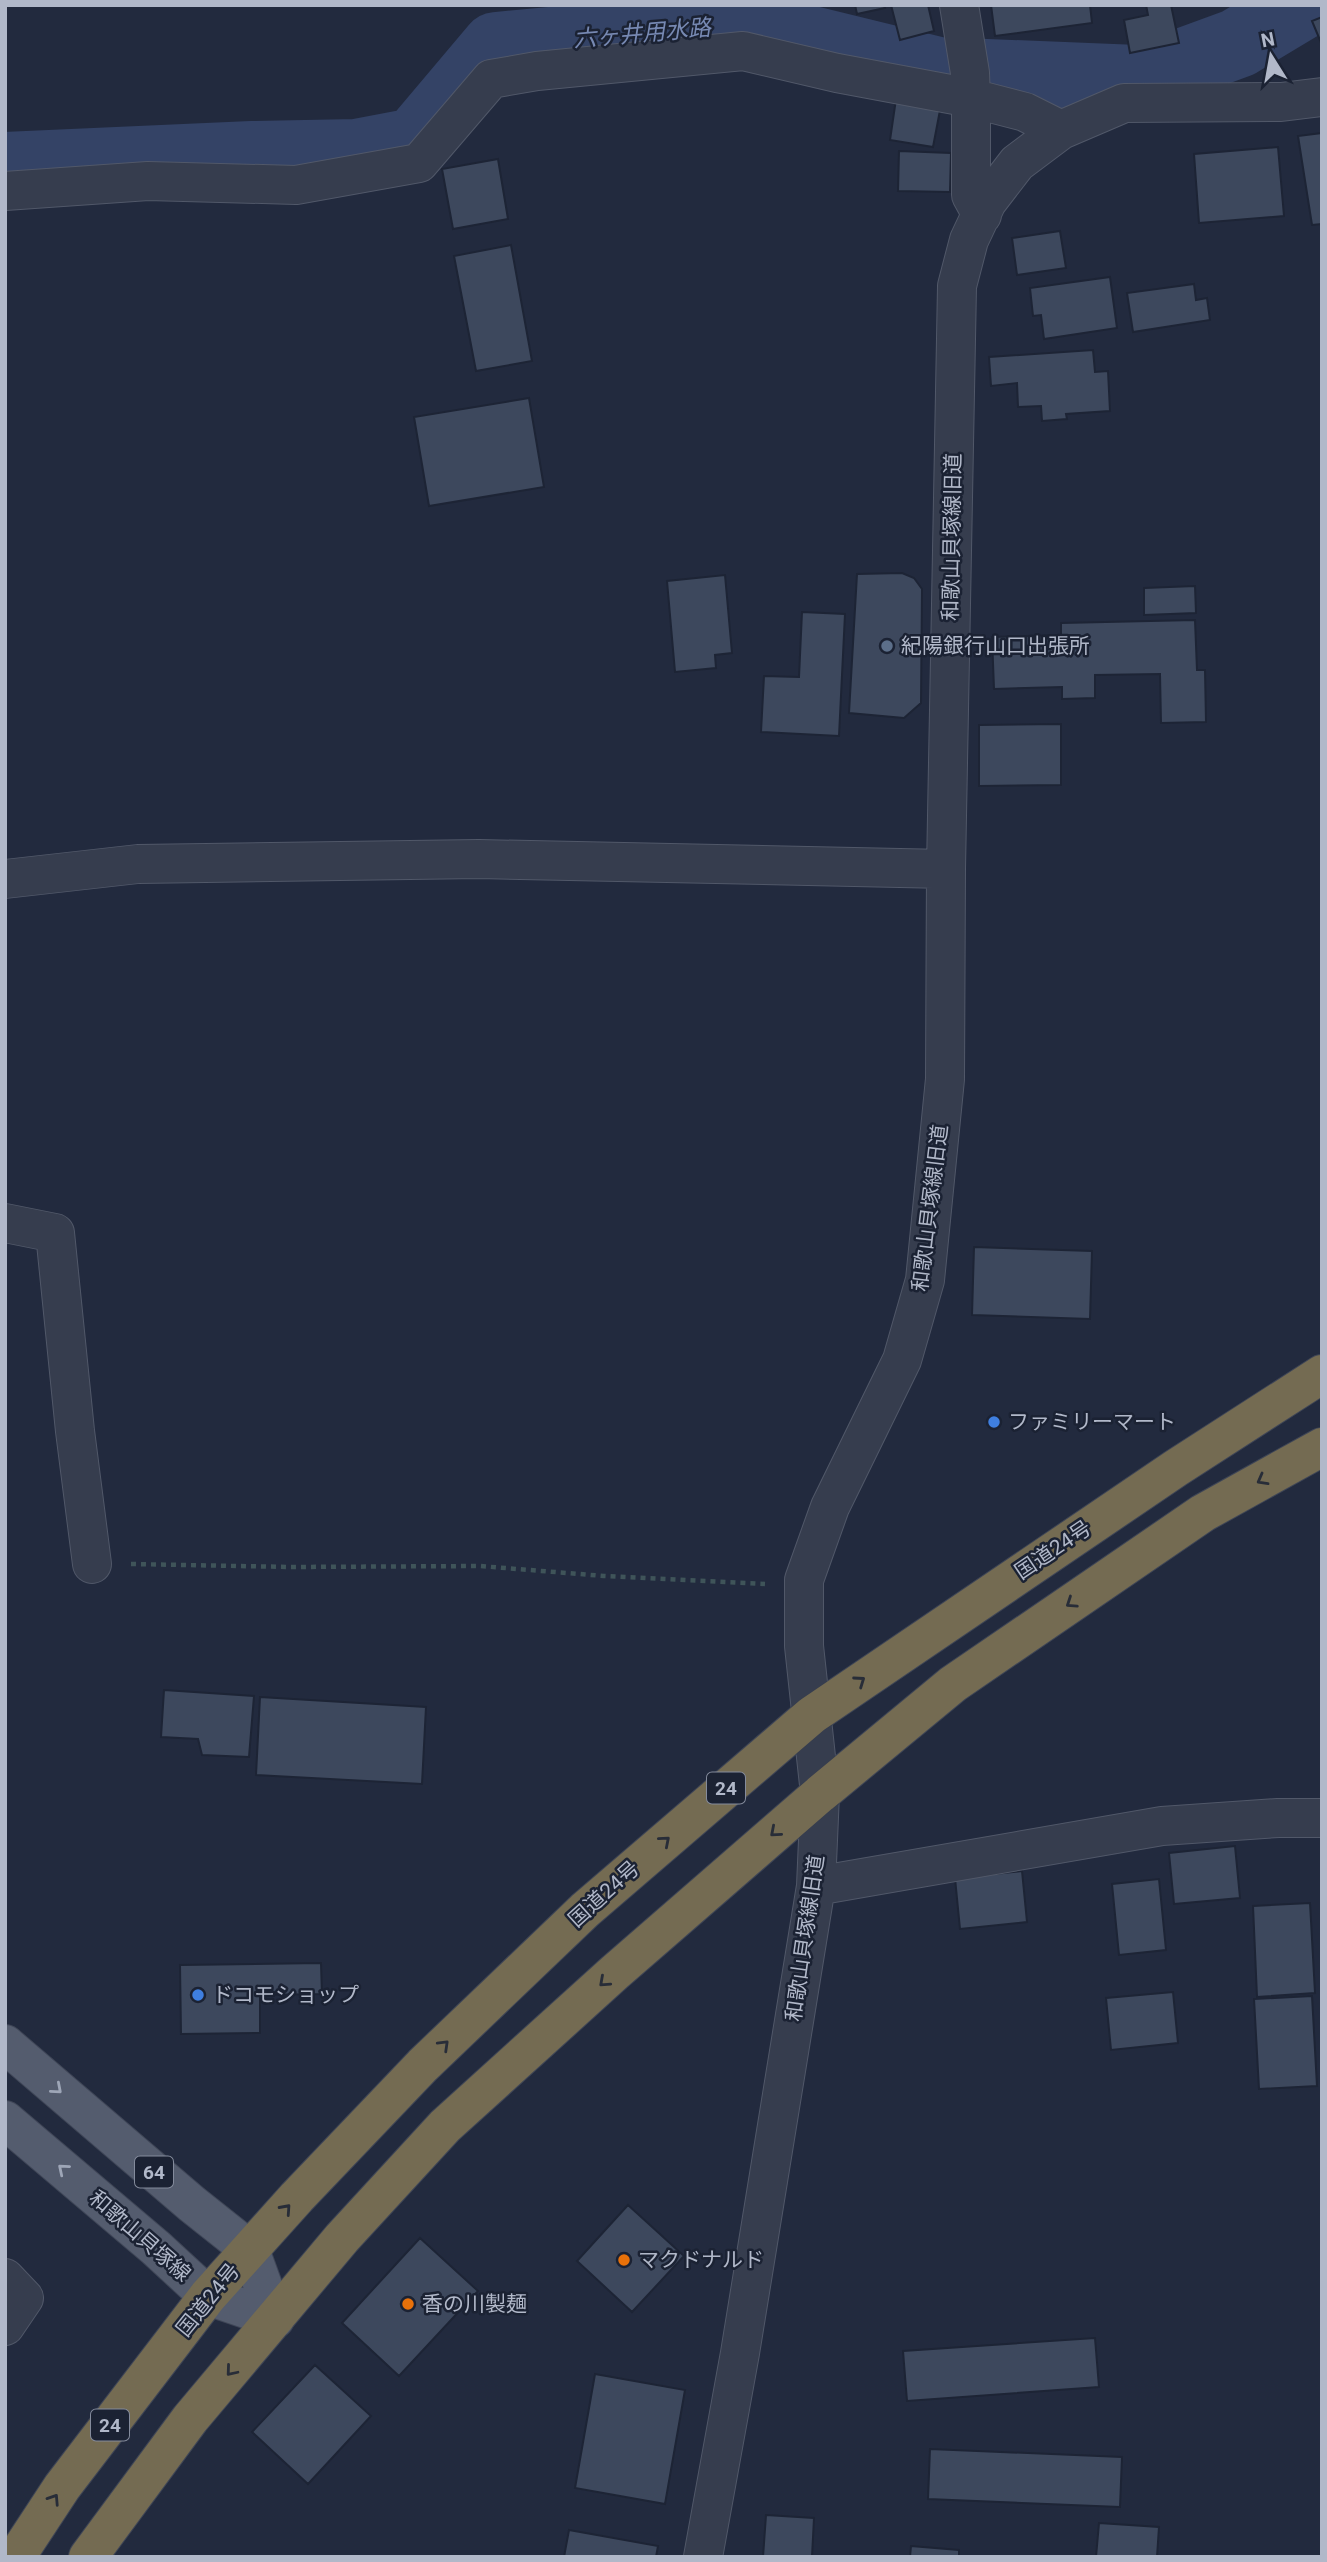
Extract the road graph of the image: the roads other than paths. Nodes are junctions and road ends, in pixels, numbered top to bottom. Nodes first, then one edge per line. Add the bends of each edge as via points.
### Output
1 (959, 5) edge
2 (1322, 97) edge
3 (971, 98) junction
4 (1061, 130) junction
5 (5, 191) edge
6 (982, 215) junction
7 (946, 869) junction
8 (5, 879) edge
9 (5, 1223) edge
10 (1322, 1374) edge
11 (1322, 1447) edge
12 (92, 1564) road end
13 (812, 1715) junction
14 (820, 1794) junction
15 (1322, 1818) edge
16 (816, 1885) junction
17 (5, 2044) edge
18 (5, 2120) edge
19 (250, 2250) junction
20 (5, 2278) edge
21 (208, 2296) junction
22 (275, 2319) junction
23 (5, 2326) edge
24 (16, 2557) edge
25 (88, 2557) edge
26 (703, 2557) edge

1 - 3 street
2 - 4 street, 和歌山貝塚線旧道 via 1281,102 1124,103
3 - 4 street via 1025,112
3 - 5 street via 743,51 716,53 491,79 419,163 296,185 148,181
3 - 6 street via 971,195
4 - 6 street, 和歌山貝塚線旧道 via 1017,163
6 - 7 street, 和歌山貝塚線旧道 via 969,240 957,286
7 - 8 street via 479,859 138,864
7 - 13 street, 和歌山貝塚線旧道 via 945,1079 925,1280 902,1360 830,1507 804,1580 804,1646
9 - 12 street via 55,1233
13 -> 10 highway, 国道24号 / 24
11 -> 14 highway via 1203,1513 953,1684
13 - 14 street, 和歌山貝塚線旧道
19 -> 13 highway, 国道24号 / 24 via 423,2065 576,1919
14 - 16 street, 和歌山貝塚線旧道
14 -> 22 highway via 445,2126
15 - 16 street via 1162,1826
16 - 26 street, 和歌山貝塚線旧道
17 -> 19 main road, 64
21 -> 18 main road, 和歌山貝塚線
19 - 21 highway, 国道24号 / 24
19 - 22 main road
20 - 23 street via 24,2298
21 - 22 main road, 和歌山貝塚線
24 -> 21 highway, 国道24号 / 24 via 62,2487
22 -> 25 highway via 190,2419

